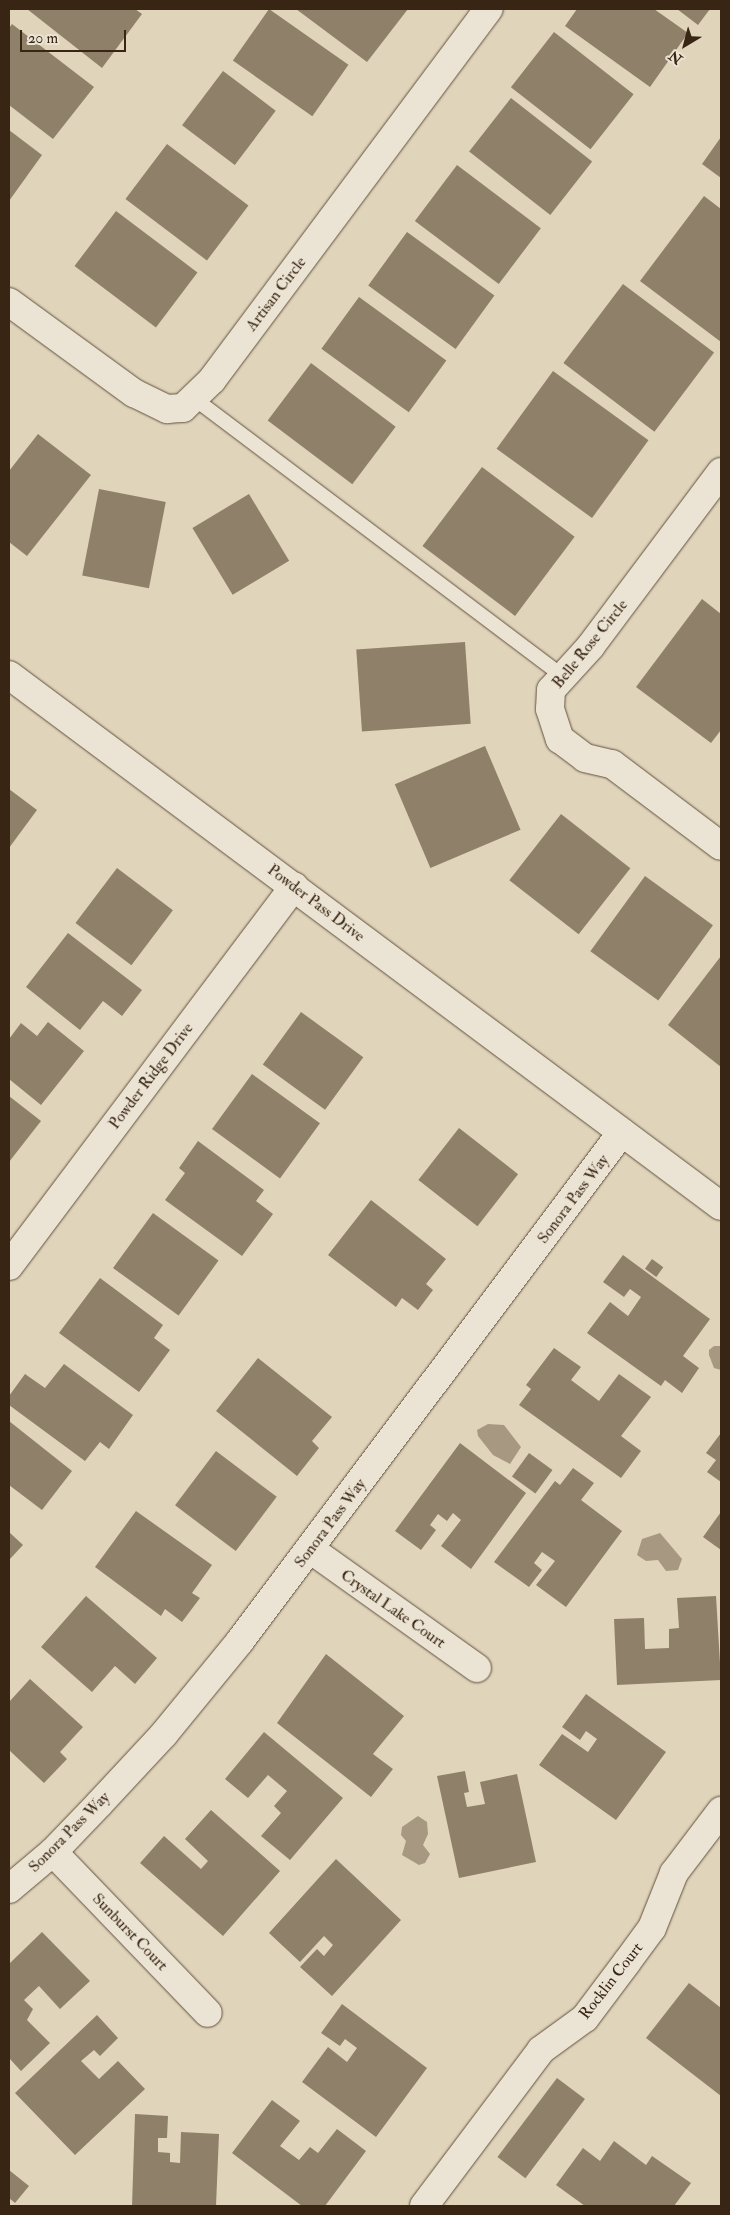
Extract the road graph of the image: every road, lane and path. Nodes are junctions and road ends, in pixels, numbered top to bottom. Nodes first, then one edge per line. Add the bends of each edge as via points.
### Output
1 (489, 9) edge
2 (9, 302) edge
3 (195, 399) junction
4 (721, 472) edge
5 (9, 674) edge
6 (562, 676) junction
7 (721, 846) edge
8 (294, 886) junction
9 (622, 1132) junction
10 (721, 1206) edge
11 (9, 1266) edge
12 (310, 1549) junction
13 (477, 1668) dead end
14 (721, 1811) edge
15 (52, 1852) junction
16 (9, 1890) edge
17 (208, 2013) dead end
18 (424, 2206) edge

1 - 3 street, Artisan Circle
2 - 3 street, Artisan Circle via 134,393 167,409 183,408
3 - 6 lane
4 - 6 street, Belle Rose Circle via 591,646
5 - 8 street, Powder Pass Drive
6 - 7 street, Belle Rose Circle via 551,690 550,709 560,739 585,758 612,764
8 - 9 street, Powder Pass Drive
8 - 11 street, Powder Ridge Drive
9 - 10 street, Powder Pass Drive
9 - 12 street, Sonora Pass Way
12 - 13 street, Crystal Lake Court
12 - 15 street, Sonora Pass Way via 164,1734
14 - 18 street, Rocklin Court via 674,1873 652,1928 585,2018 541,2050
15 - 16 street, Sonora Pass Way
15 - 17 street, Sunburst Court

